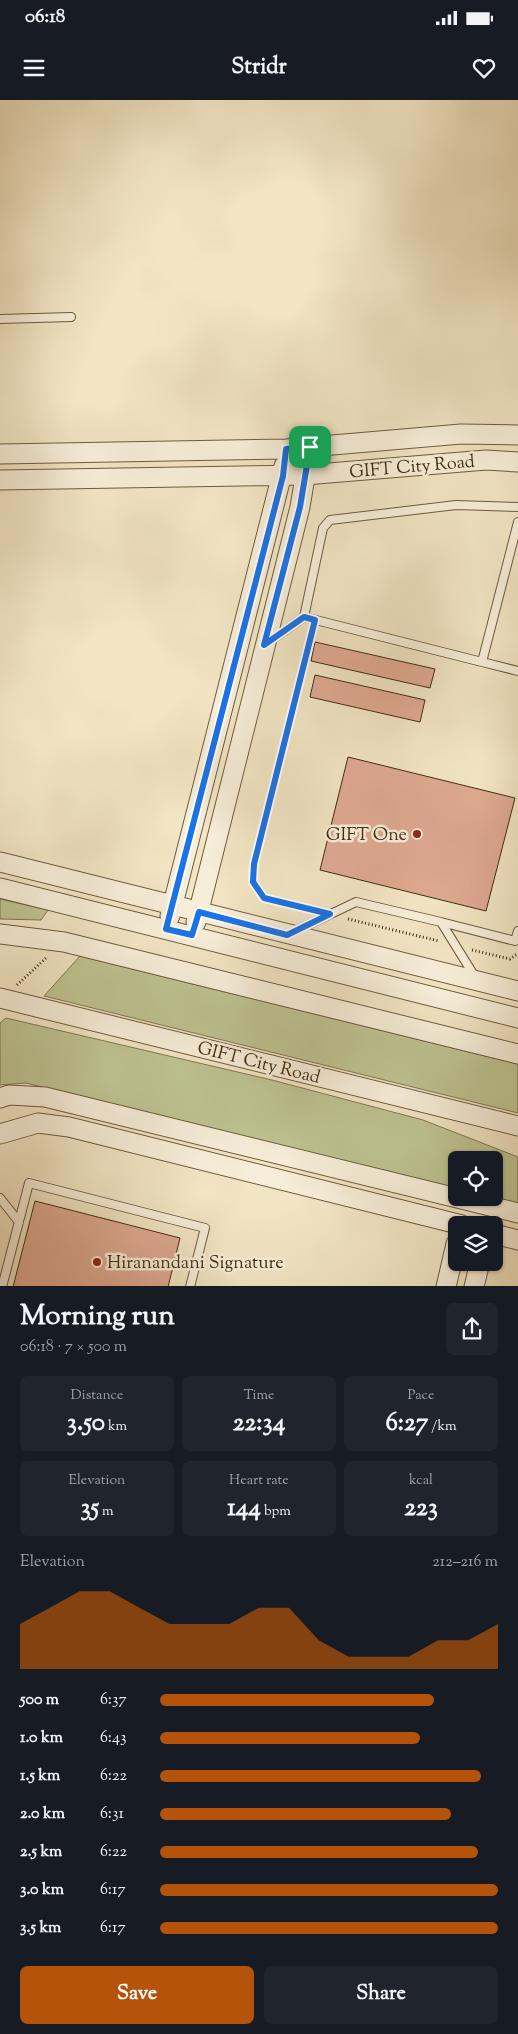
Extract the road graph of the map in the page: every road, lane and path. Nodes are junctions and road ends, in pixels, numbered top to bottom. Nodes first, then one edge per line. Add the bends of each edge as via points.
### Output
1 (72, 317) dead end
2 (0, 318) edge
3 (518, 436) edge
4 (310, 447) junction
5 (286, 449) junction
6 (0, 454) edge
7 (518, 462) edge
8 (306, 475) junction
9 (283, 476) junction
10 (0, 480) edge
11 (518, 507) edge
12 (518, 522) edge
13 (304, 617) junction
14 (315, 620) junction
15 (264, 645) junction
16 (482, 662) junction
17 (518, 671) edge
18 (0, 862) edge
19 (0, 888) edge
20 (173, 905) junction
21 (199, 912) junction
22 (330, 914) junction
23 (441, 922) junction
24 (166, 929) junction
25 (518, 931) edge
26 (0, 934) edge
27 (192, 935) junction
28 (287, 935) junction
29 (517, 941) edge
30 (454, 945) junction
31 (518, 953) edge
32 (477, 981) junction
33 (518, 991) edge
34 (0, 998) edge
35 (518, 1018) edge
36 (518, 1054) edge
37 (0, 1098) edge
38 (486, 1118) junction
39 (518, 1126) edge
40 (0, 1134) edge
41 (518, 1136) edge
42 (448, 1195) edge
43 (0, 1198) edge
44 (492, 1206) joint
45 (518, 1213) edge
46 (490, 1216) edge
47 (19, 1222) junction
48 (448, 1222) edge
49 (503, 1236) edge
50 (518, 1240) edge
51 (450, 1271) edge
52 (478, 1271) edge
53 (2, 1286) edge
54 (190, 1286) edge
55 (446, 1286) edge
56 (474, 1286) edge

1 - 2 lane
3 - 4 street, GIFT City Road via 461,434
4 - 5 street, GIFT City Road
4 - 8 street
5 - 6 street, GIFT City Road
5 - 9 street
7 - 8 street, GIFT City Road via 486,460
8 - 9 street, GIFT City Road
8 - 15 street
9 - 10 street, GIFT City Road
9 - 20 street
11 - 13 lane via 456,505 330,520 322,528
12 - 16 lane
13 - 14 lane
13 - 15 lane
14 - 16 lane
14 - 22 path via 254,864 253,882 264,898
15 - 21 street
16 - 17 lane
18 - 20 street
19 - 24 street
20 - 21 street
20 - 24 street
21 - 27 street
21 - 28 street
22 - 23 lane via 356,902
22 - 28 lane
22 - 30 path
23 - 29 lane
23 - 30 lane
24 - 27 street
25 - 29 lane
26 - 36 street via 64,942
27 - 35 street
28 - 32 street
30 - 31 path via 510,959
30 - 32 lane
32 - 33 street
34 - 38 street, GIFT City Road
37 - 42 street via 9,1095 46,1097
38 - 39 street, GIFT City Road
38 - 41 street
40 - 48 street via 38,1123 69,1127
43 - 47 lane
44 - 45 street
44 - 46 street
47 - 53 lane
47 - 54 lane via 29,1184 205,1228
49 - 50 street
51 - 55 street
52 - 56 street

